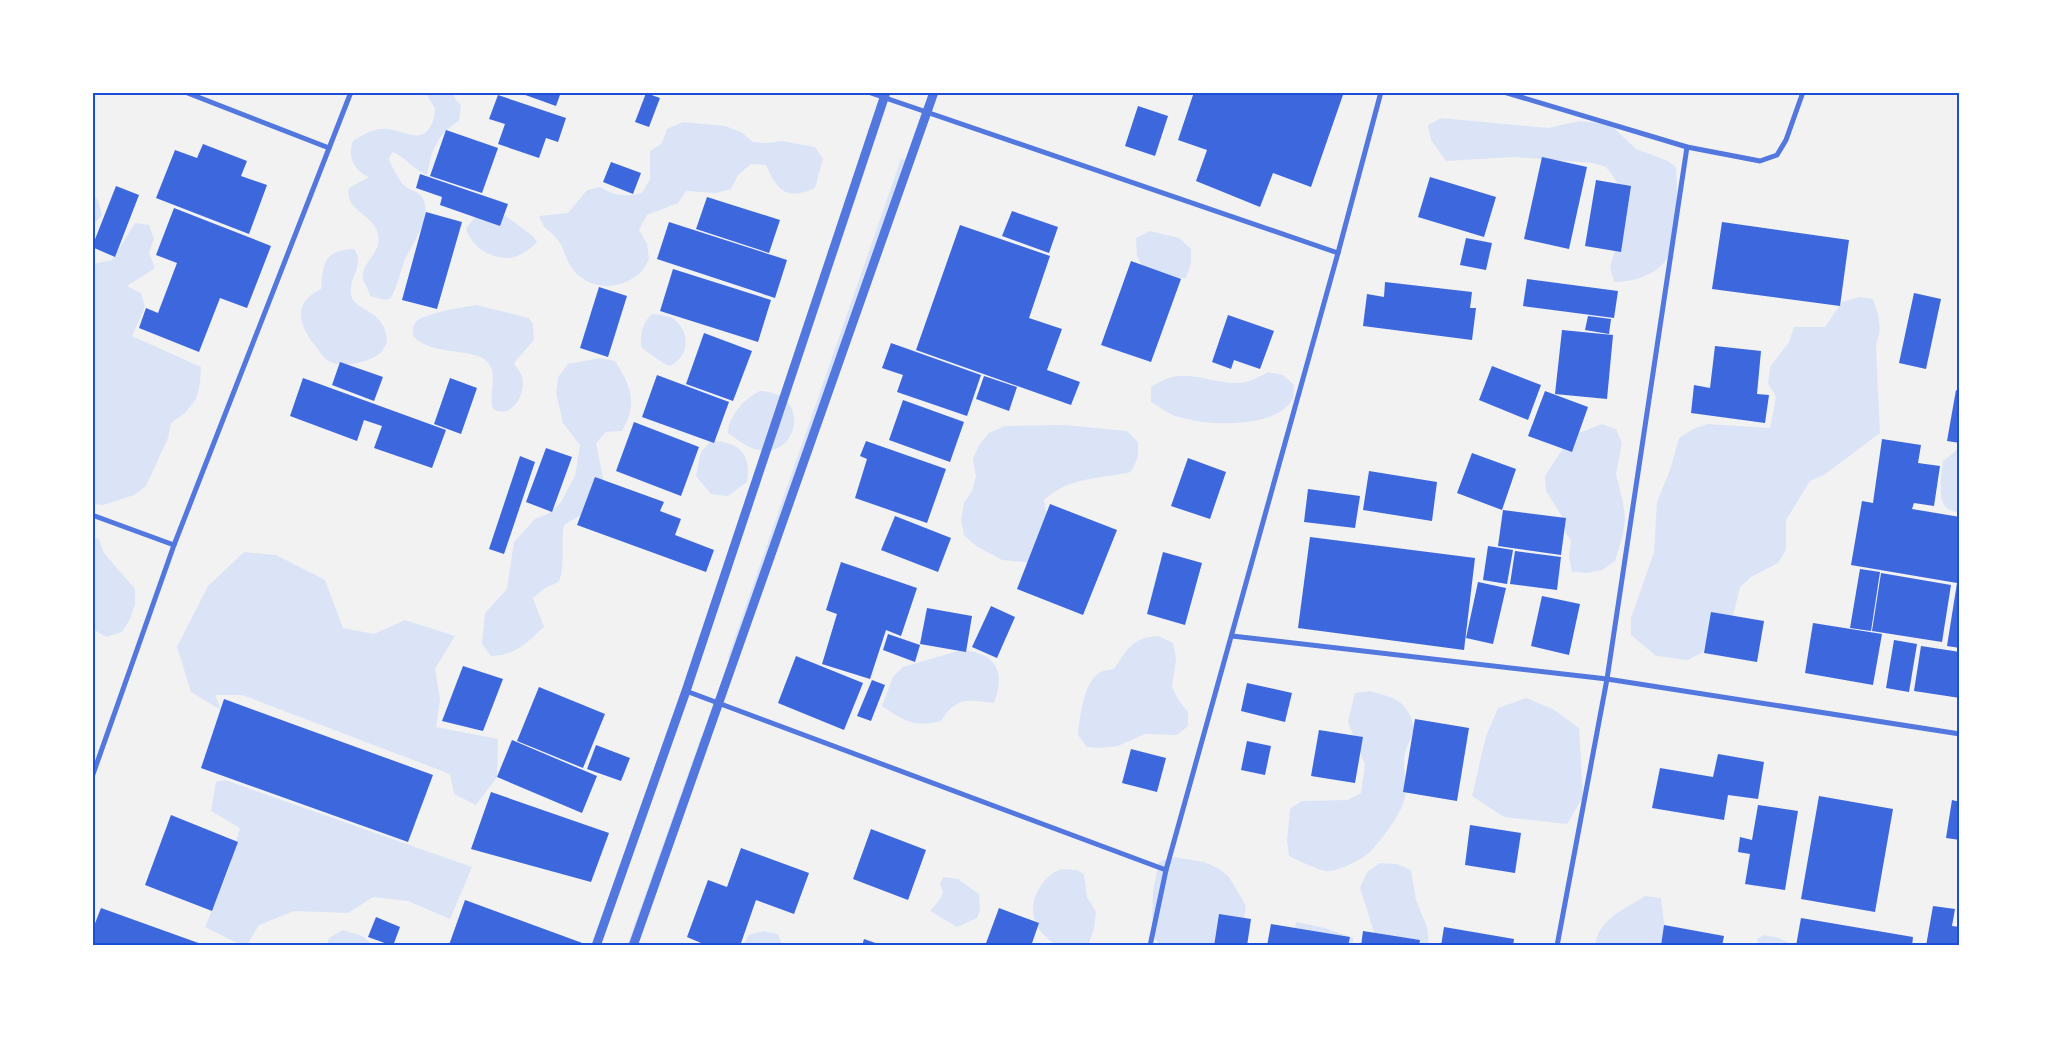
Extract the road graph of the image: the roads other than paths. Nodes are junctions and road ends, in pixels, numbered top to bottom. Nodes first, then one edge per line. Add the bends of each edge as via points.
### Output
1 (186, 92) edge
2 (350, 92) edge
3 (868, 92) edge
4 (934, 92) edge
5 (1381, 92) edge
6 (1504, 92) edge
7 (1803, 92) edge
8 (885, 95) edge
9 (927, 113) junction
10 (1687, 146) junction
11 (329, 148) junction
12 (1338, 253) junction
13 (92, 515) edge
14 (174, 545) junction
15 (1232, 636) junction
16 (1607, 679) junction
17 (686, 691) junction
18 (719, 703) junction
19 (1960, 734) edge
20 (92, 777) edge
21 (1166, 870) junction
22 (596, 946) edge
23 (633, 946) edge
24 (1150, 946) edge
25 (1556, 946) edge

1 - 11 street
2 - 11 street
3 - 8 street
4 - 9 street
5 - 12 street
6 - 10 street
7 - 10 street via 1786,140 1777,155 1760,161
8 - 9 street
8 - 17 street
9 - 12 street
9 - 18 street
10 - 16 street
11 - 14 street
12 - 15 street
13 - 14 street
14 - 20 street
15 - 16 street
15 - 21 street
16 - 19 street
16 - 25 street
17 - 18 street
17 - 22 street
18 - 21 street
18 - 23 street
21 - 24 street

